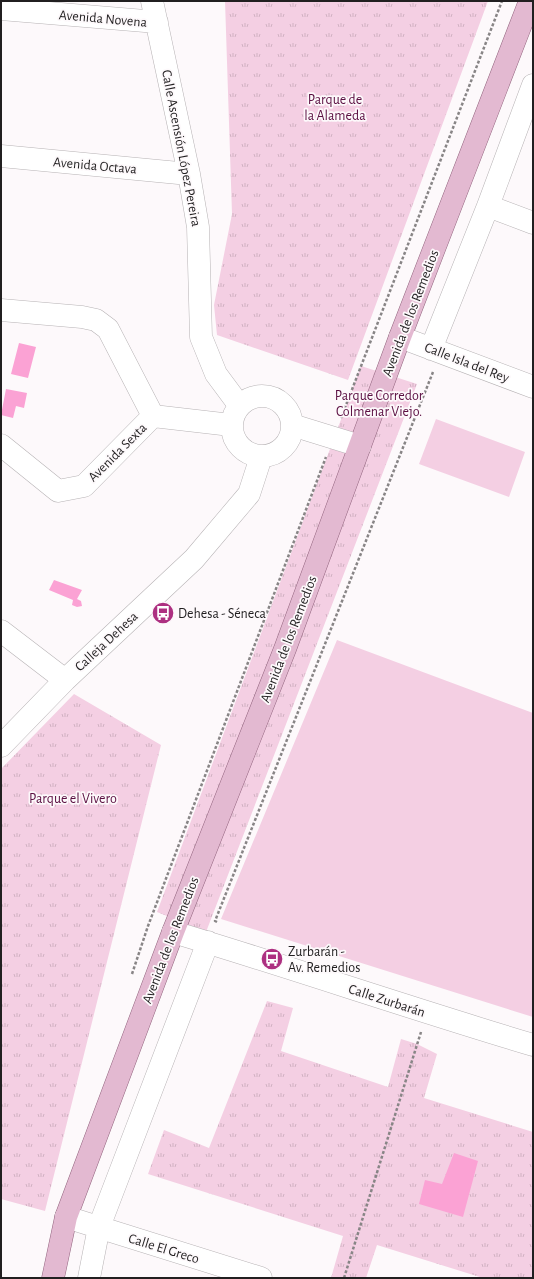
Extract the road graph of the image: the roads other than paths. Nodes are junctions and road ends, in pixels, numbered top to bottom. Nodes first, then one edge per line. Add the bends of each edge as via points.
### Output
1 (152, 1) edge
2 (530, 1) edge
3 (1, 9) edge
4 (157, 22) junction
5 (533, 85) edge
6 (1, 156) edge
7 (190, 174) junction
8 (488, 206) junction
9 (533, 222) edge
10 (1, 310) edge
11 (400, 337) junction
12 (436, 351) junction
13 (533, 387) edge
14 (235, 415) junction
15 (153, 416) junction
16 (292, 425) junction
17 (1, 445) edge
18 (360, 446) junction
19 (261, 457) junction
20 (1, 631) edge
21 (65, 680) junction
22 (1, 746) edge
23 (173, 932) junction
24 (208, 942) junction
25 (533, 1045) edge
26 (66, 1217) junction
27 (99, 1227) junction
28 (53, 1278) edge
29 (89, 1278) edge
30 (261, 1278) edge

1 - 4 street, Calle Ascensión López Pereira
2 - 11 main road, Avenida de los Remedios
3 - 4 street, Avenida Novena
4 - 7 street, Calle Ascensión López Pereira
5 - 8 street
6 - 7 street, Avenida Octava
7 - 14 street, Calle Ascensión López Pereira via 198,227 202,337
8 - 9 street
8 - 12 street
10 - 15 street via 96,320 108,329
11 - 12 street, Calle Isla del Rey
11 - 18 main road, Avenida de los Remedios
12 - 13 street, Calle Isla del Rey
14 - 15 street
14 - 16 street via 251,397 266,396 279,401 288,411
14 - 19 street via 233,437 239,447 249,454
15 - 17 street, Avenida Sexta via 84,486 58,491
16 - 18 street
16 - 19 street via 289,441 277,453
18 - 23 main road, Avenida de los Remedios via 285,649
19 - 21 street, Calleja Dehesa via 249,494 194,559
20 - 21 street
21 - 22 street, Calleja Dehesa
23 - 24 street, Calle Zurbarán
23 - 26 main road, Avenida de los Remedios
24 - 25 street, Calle Zurbarán
24 - 27 street
26 - 27 street, Calle El Greco
26 - 28 main road, Avenida de los Remedios
27 - 29 street
27 - 30 street, Calle El Greco

